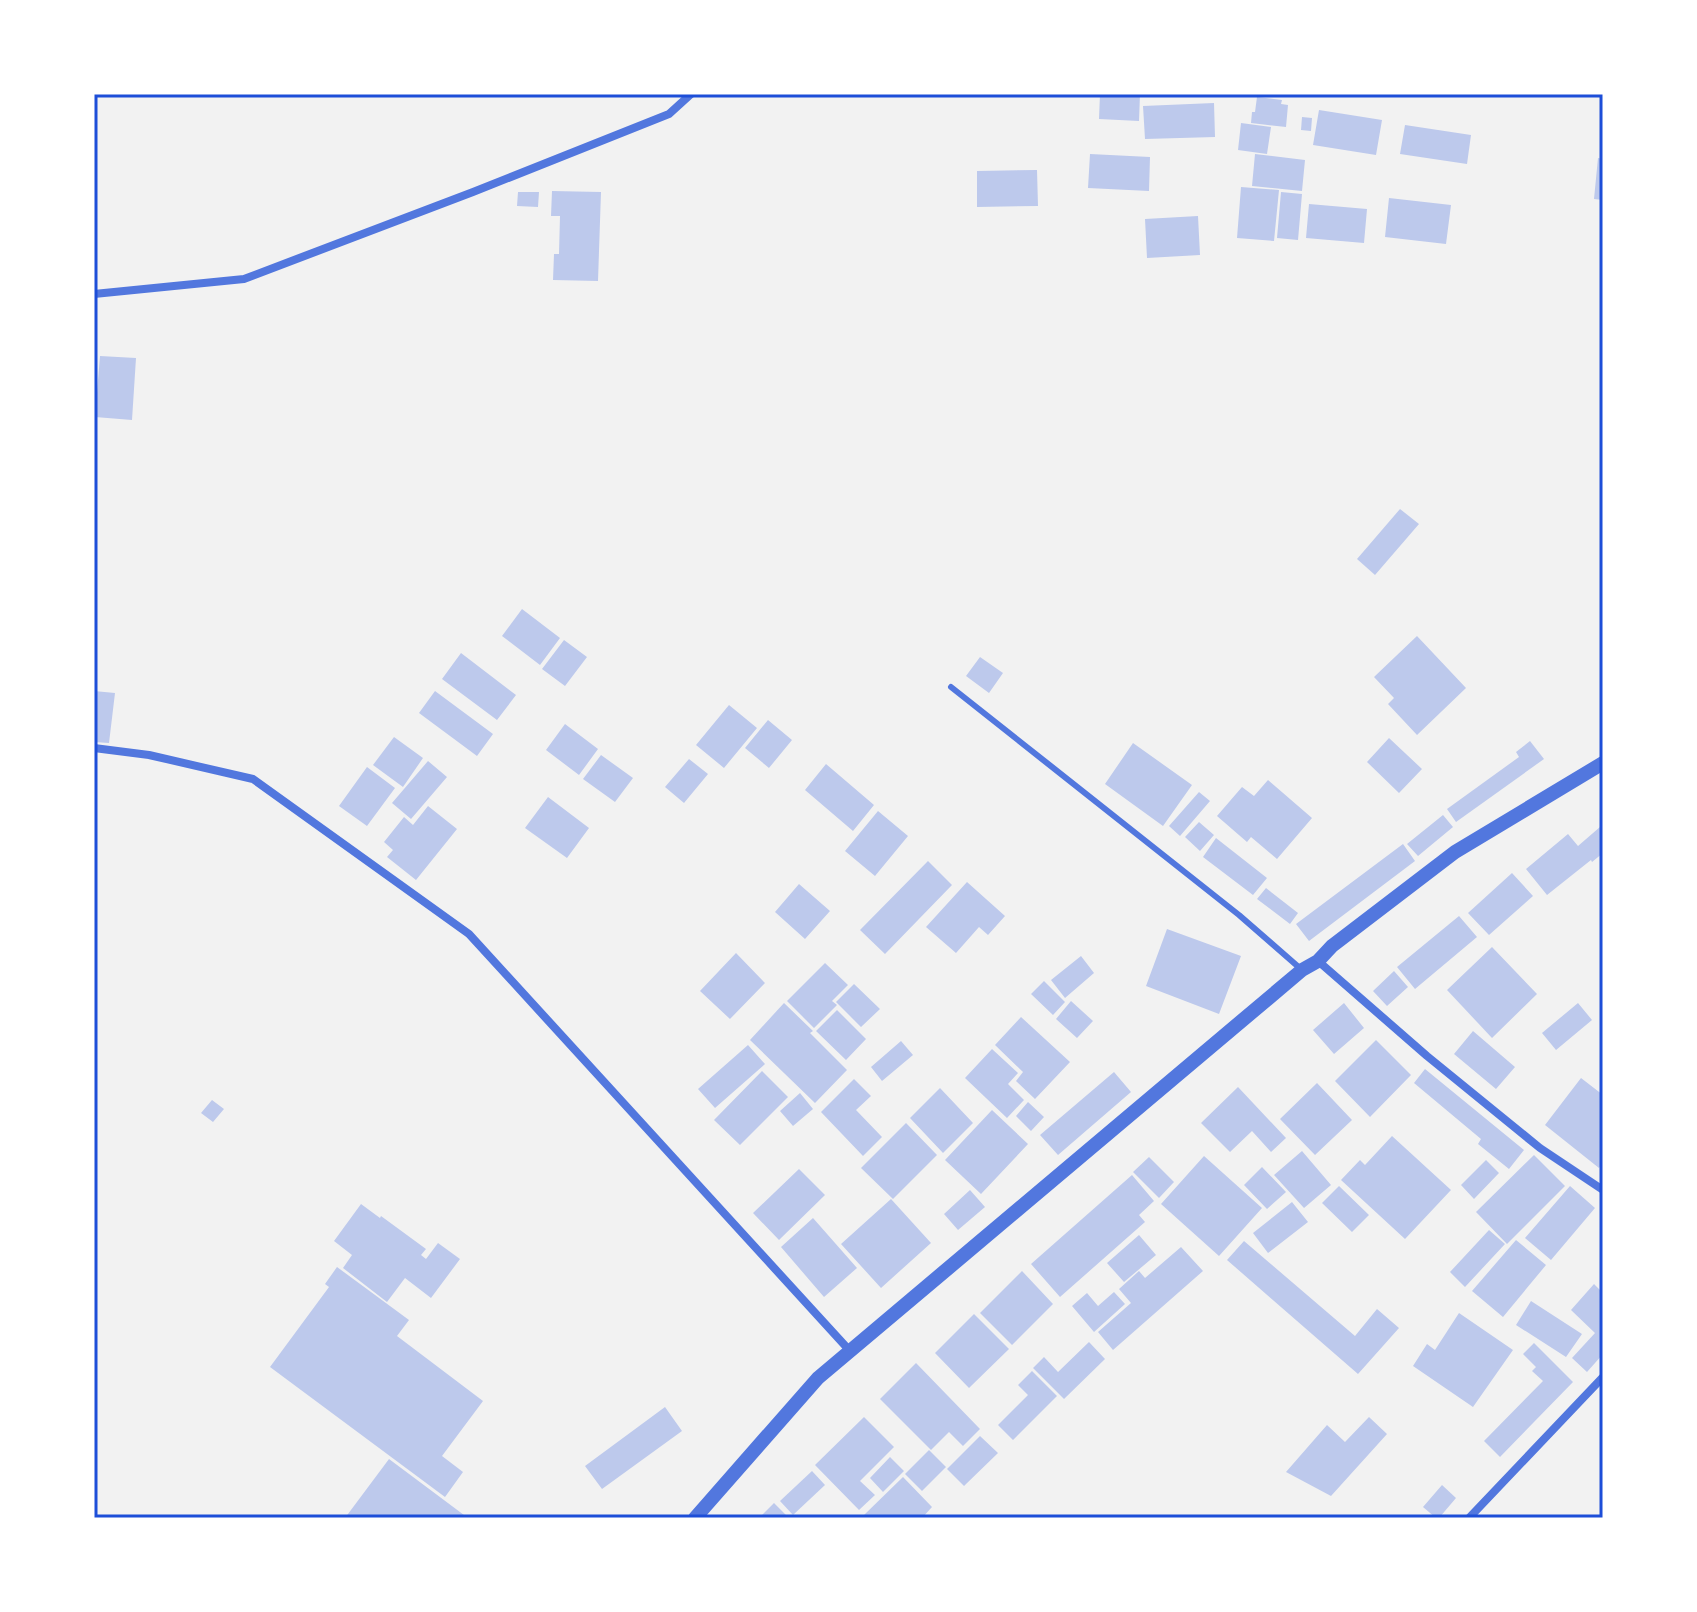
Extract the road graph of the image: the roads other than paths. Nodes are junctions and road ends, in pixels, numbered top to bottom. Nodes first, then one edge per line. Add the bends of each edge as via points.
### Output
1 (691, 94) edge
2 (94, 294) edge
3 (951, 687) dead end
4 (94, 748) edge
5 (1603, 763) edge
6 (1318, 961) junction
7 (1302, 970) junction
8 (1603, 1190) edge
9 (851, 1352) junction
10 (1603, 1377) edge
11 (695, 1518) edge
12 (1469, 1518) edge

1 - 2 street via 669,114 244,279
3 - 7 lane
4 - 9 street via 253,779 469,934
5 - 6 street via 1455,852
6 - 7 street
6 - 8 street via 1540,1148
7 - 9 street
9 - 11 street via 818,1378
10 - 12 street

